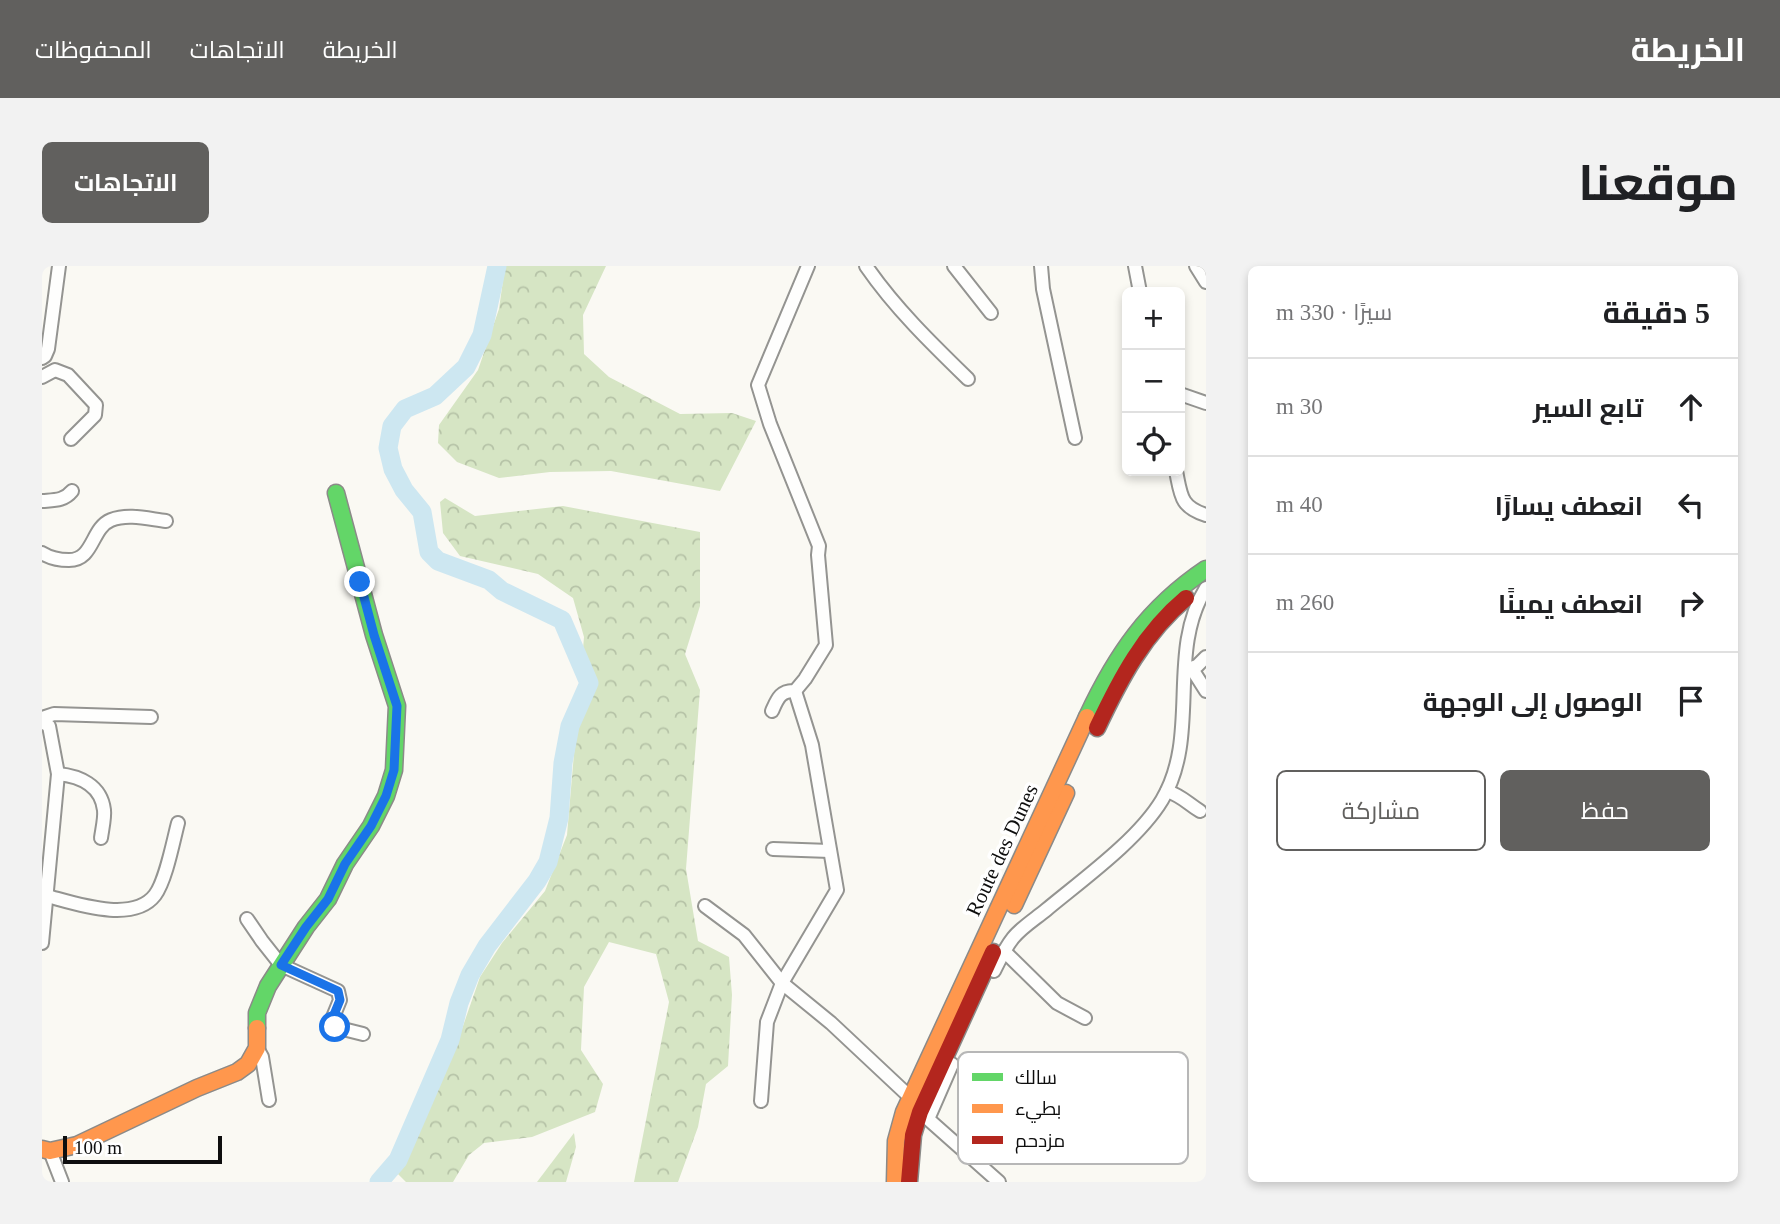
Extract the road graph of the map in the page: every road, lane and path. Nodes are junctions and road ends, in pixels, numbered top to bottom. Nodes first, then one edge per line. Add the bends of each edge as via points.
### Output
1 (60, 266) edge
2 (808, 266) edge
3 (866, 266) edge
4 (954, 266) edge
5 (1041, 266) edge
6 (1135, 266) edge
7 (1196, 266) edge
8 (1206, 282) edge
9 (1139, 287) edge
10 (991, 313) dead end
11 (44, 357) edge
12 (55, 370) junction
13 (42, 377) edge
14 (968, 379) dead end
15 (1185, 396) edge
16 (1206, 403) edge
17 (1075, 438) dead end
18 (71, 439) dead end
19 (1177, 476) edge
20 (72, 491) dead end
21 (336, 493) dead end
22 (42, 501) edge
23 (1206, 515) edge
24 (166, 521) dead end
25 (42, 553) edge
26 (1206, 569) edge
27 (1206, 586) edge
28 (1206, 657) edge
29 (1189, 669) junction
30 (795, 691) junction
31 (1206, 691) edge
32 (772, 711) dead end
33 (151, 717) dead end
34 (42, 720) edge
35 (58, 774) junction
36 (1167, 790) junction
37 (1200, 811) dead end
38 (178, 823) dead end
39 (101, 838) dead end
40 (773, 849) dead end
41 (830, 851) junction
42 (47, 896) junction
43 (705, 906) dead end
44 (247, 919) dead end
45 (42, 943) edge
46 (1004, 951) junction
47 (281, 965) junction
48 (782, 983) junction
49 (1085, 1018) dead end
50 (363, 1034) dead end
51 (257, 1048) junction
52 (958, 1052) edge
53 (958, 1053) edge
54 (911, 1098) junction
55 (269, 1100) dead end
56 (761, 1101) dead end
57 (958, 1146) edge
58 (46, 1150) edge
59 (979, 1164) edge
60 (62, 1182) edge
61 (895, 1182) edge
62 (909, 1182) edge
63 (999, 1182) edge

1 - 11 street
2 - 30 street via 758,385 819,546 826,645
3 - 14 street via 908,319
4 - 10 street
5 - 17 street
6 - 9 street
7 - 8 street
11 - 12 street
12 - 13 street
12 - 18 street via 68,374 96,405 95,415
15 - 16 street
19 - 23 street via 1186,505
20 - 22 street via 59,500
21 - 47 main road via 397,706 394,770 371,826 328,899
24 - 25 street via 113,519 76,560
26 - 54 main road, Route des Dunes via 1150,614 1102,685
27 - 29 street via 1189,627
27 - 62 main road, Route des Dunes via 1178,604 1155,628 1111,698 925,1101 913,1135
28 - 29 street
29 - 31 street
29 - 36 street via 1180,752
30 - 32 street via 778,696
30 - 41 street via 812,745
33 - 34 street via 54,714
34 - 35 street via 48,726
35 - 39 street via 89,783 98,792 104,809
35 - 42 street
36 - 37 street
36 - 46 street via 1139,829 1024,928
38 - 42 street via 156,895 141,905 110,911
40 - 41 street
41 - 48 street via 836,890
42 - 45 street
43 - 48 street via 744,935
44 - 47 street
46 - 49 street via 1057,1003
46 - 52 street
47 - 50 street via 338,991 340,1000 331,1022
47 - 51 main road via 257,1013
48 - 54 street
48 - 56 street via 768,1022
51 - 55 street
51 - 58 main road via 237,1072 77,1145
53 - 57 street via 928,1119
54 - 61 main road, Route des Dunes via 896,1141
58 - 60 street
59 - 63 street

